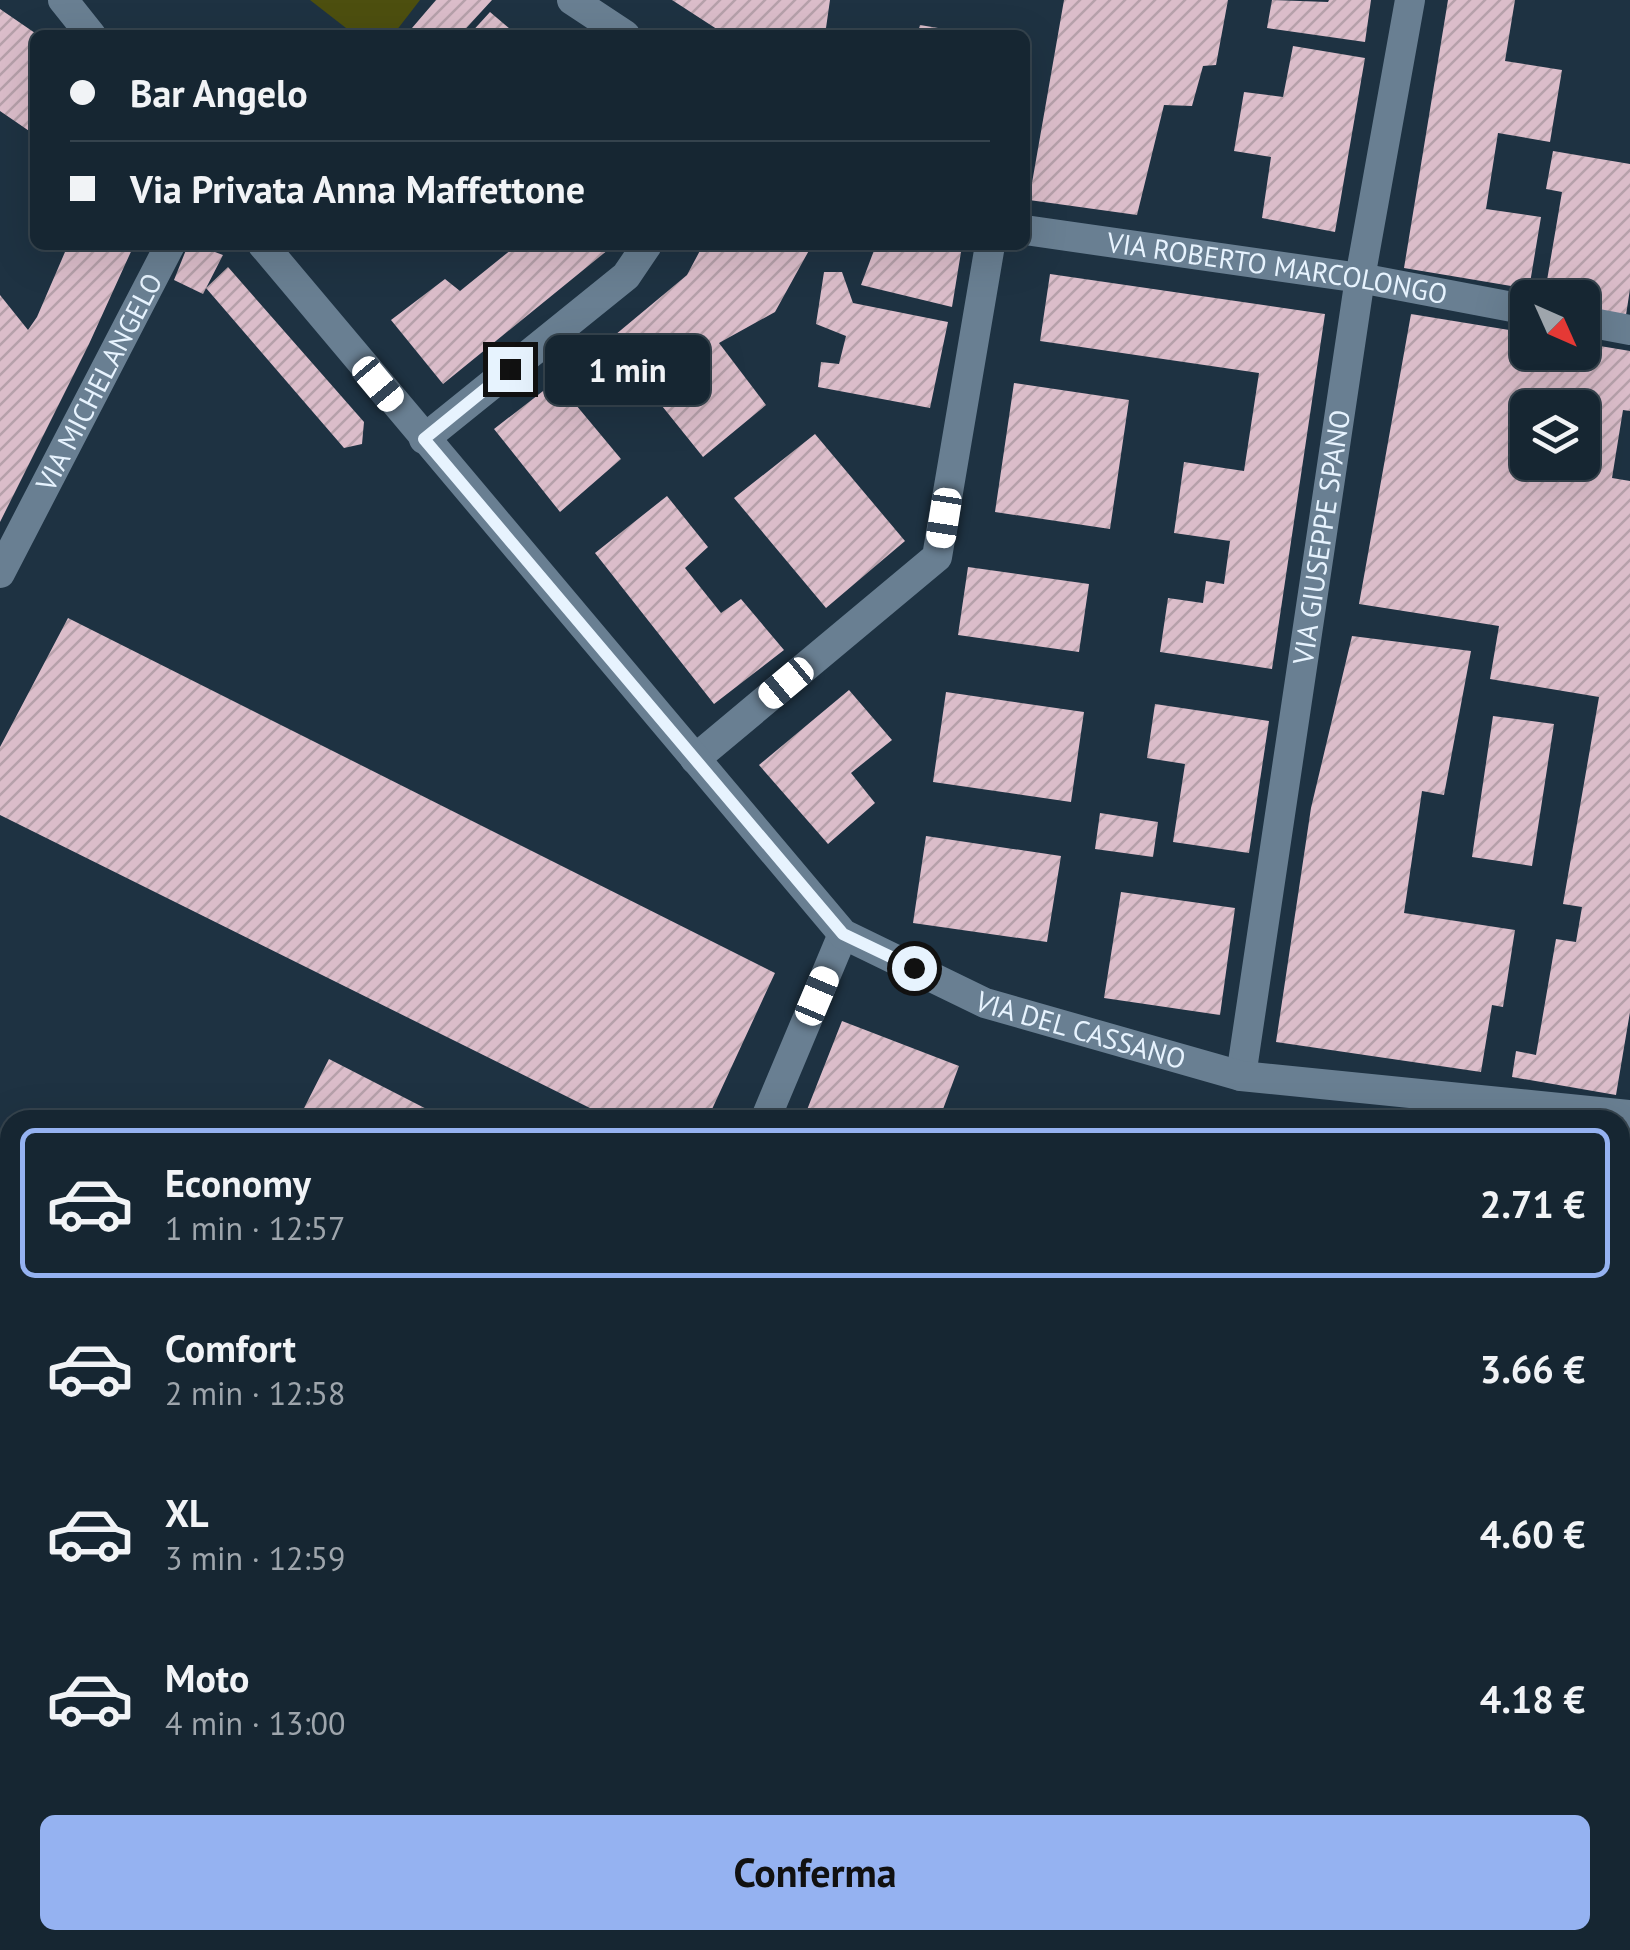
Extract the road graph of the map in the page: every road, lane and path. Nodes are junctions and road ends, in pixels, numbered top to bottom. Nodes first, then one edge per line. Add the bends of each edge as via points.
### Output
1 (44, 0) edge
2 (1410, 0) edge
3 (580, 2) edge
4 (78, 19) edge
5 (618, 30) edge
6 (1030, 231) edge
7 (167, 250) edge
8 (266, 250) edge
9 (643, 250) edge
10 (989, 250) edge
11 (1360, 278) junction
12 (1510, 307) edge
13 (1600, 324) edge
14 (1630, 330) edge
15 (424, 439) junction
16 (0, 572) edge
17 (695, 759) junction
18 (843, 934) junction
19 (1242, 1076) junction
20 (769, 1110) edge
21 (1580, 1110) edge

1 - 4 street
2 - 11 street, VIA GIUSEPPE SPANO
3 - 5 street
6 - 11 street, VIA ROBERTO MARCOLONGO
7 - 16 street, VIA MICHELANGELO
8 - 15 street, VIA DEL CASSANO
9 - 15 street via 626,276
10 - 17 street via 937,557
11 - 12 street, VIA ROBERTO MARCOLONGO
11 - 19 street, VIA GIUSEPPE SPANO
13 - 14 street
15 - 17 street, VIA DEL CASSANO
17 - 18 street, VIA DEL CASSANO
18 - 19 street, VIA DEL CASSANO via 985,1003
18 - 20 street
19 - 21 street, VIA DEL CASSANO

